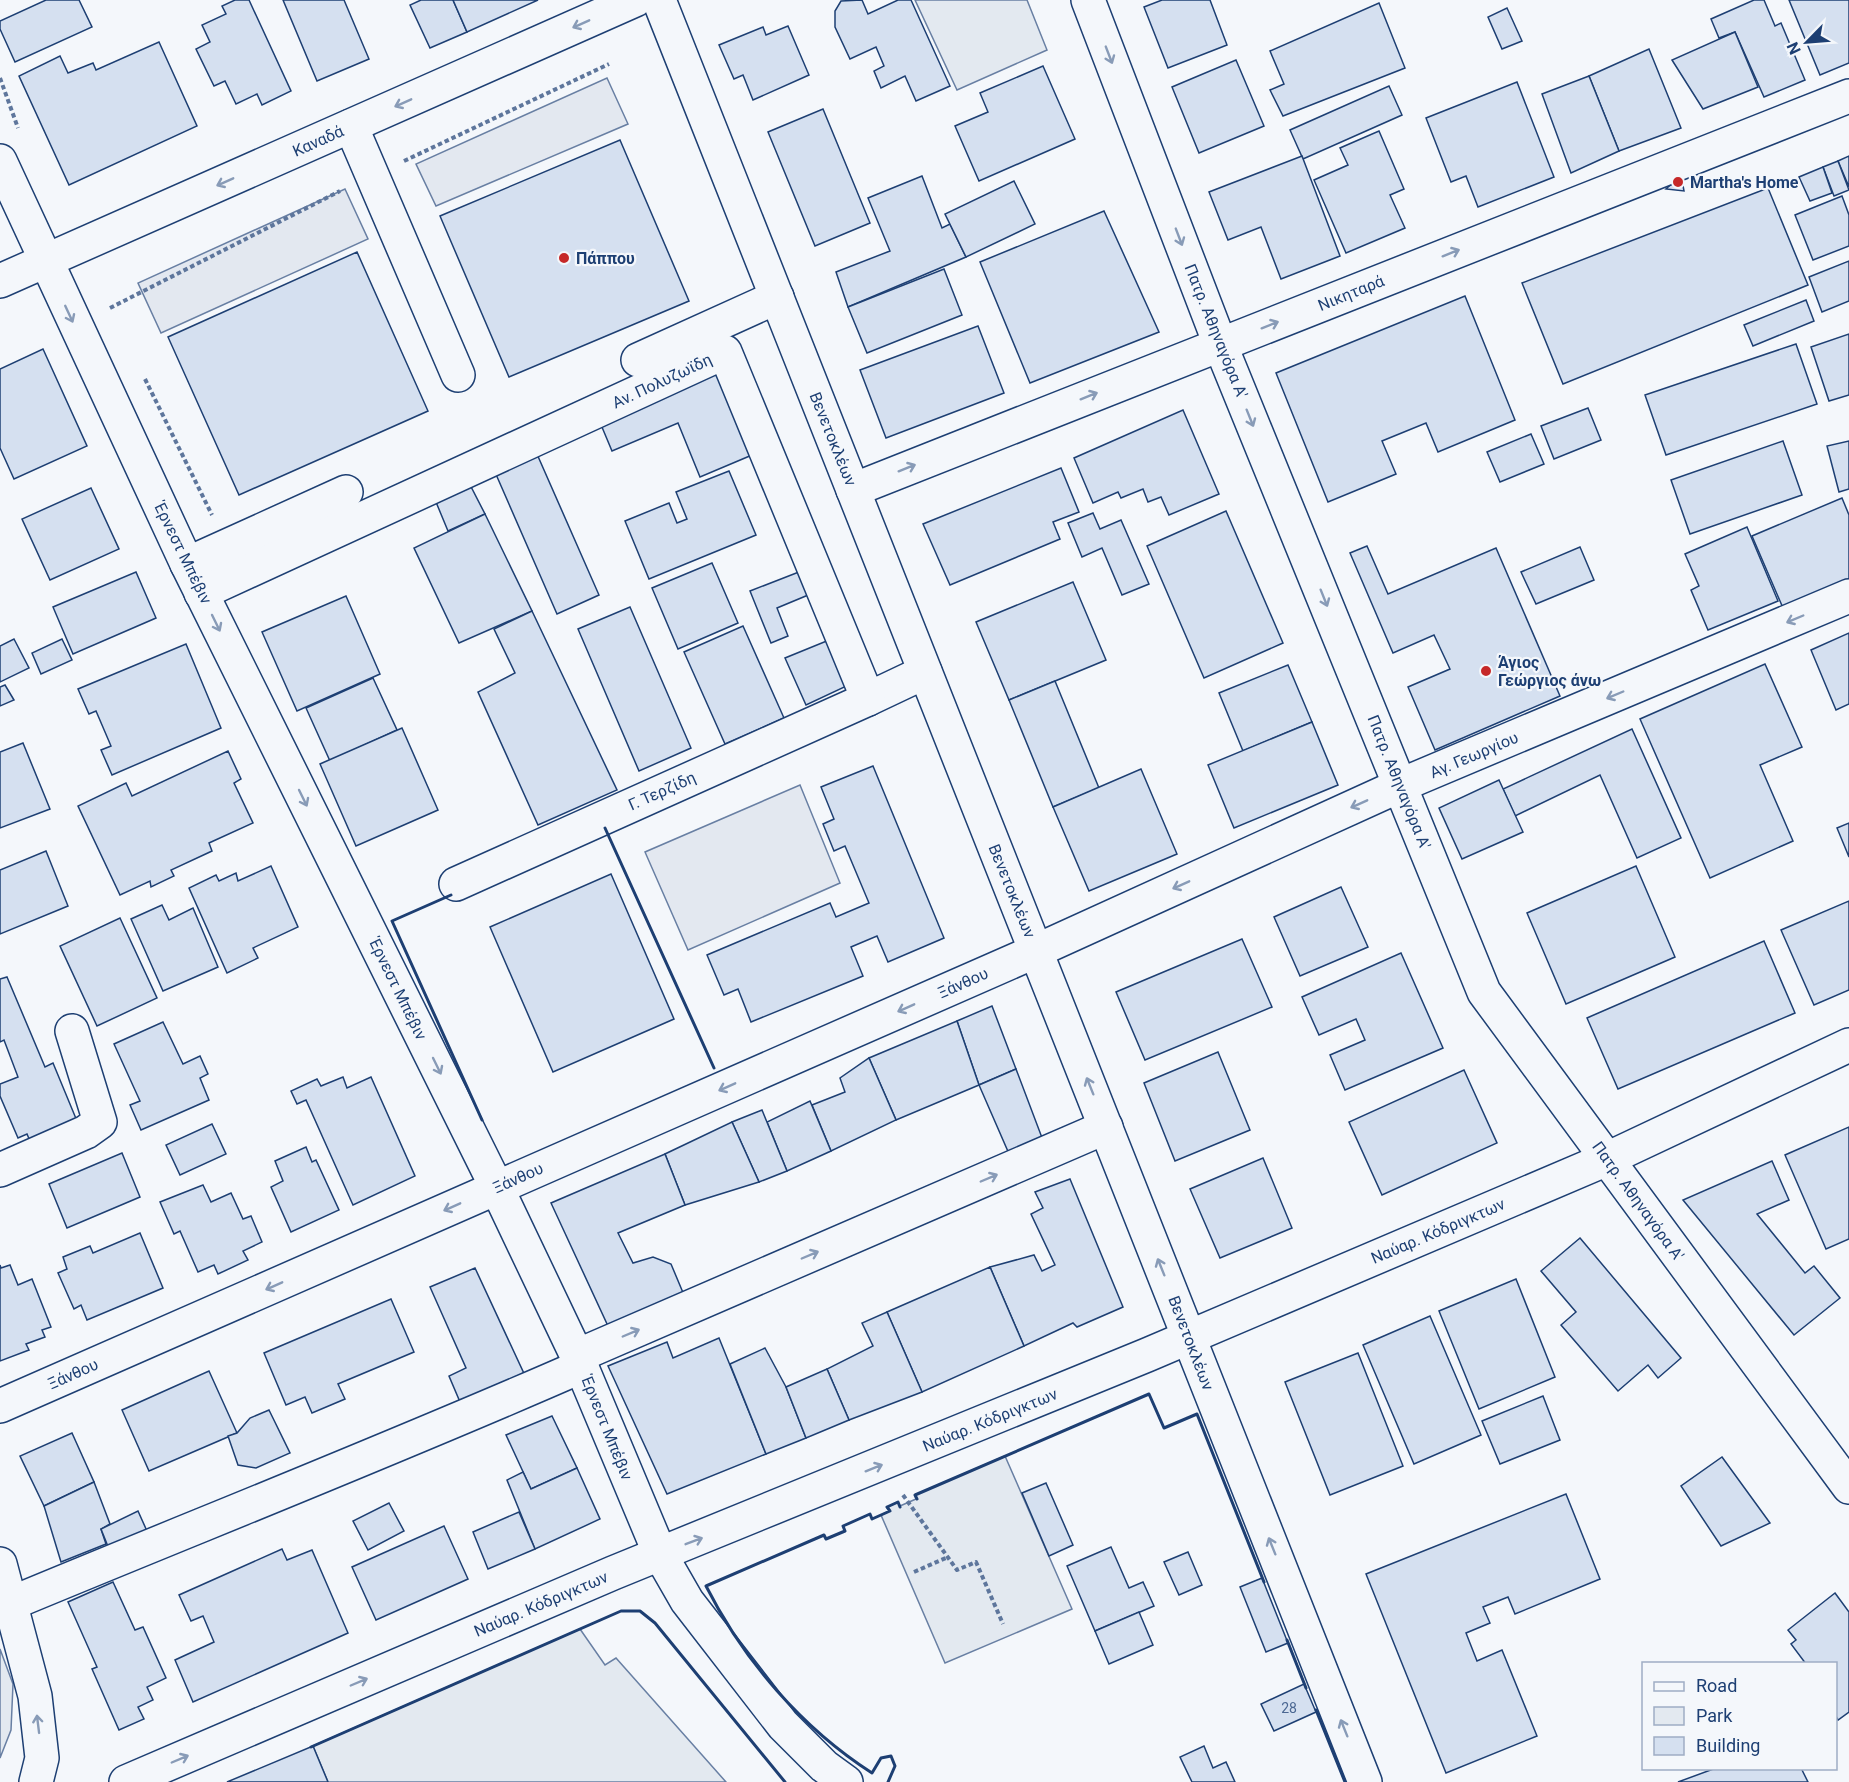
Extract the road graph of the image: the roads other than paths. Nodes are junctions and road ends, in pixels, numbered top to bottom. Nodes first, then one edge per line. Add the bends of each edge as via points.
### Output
1 (635, 0) edge
2 (659, 0) edge
3 (1088, 0) edge
4 (1849, 96) edge
5 (351, 126) junction
6 (0, 161) edge
7 (45, 261) junction
8 (0, 281) edge
9 (777, 297) junction
10 (1220, 344) junction
11 (638, 360) dead end
12 (458, 375) dead end
13 (853, 490) junction
14 (346, 492) dead end
15 (187, 564) junction
16 (201, 593) junction
17 (1849, 596) edge
18 (925, 672) junction
19 (868, 699) junction
20 (1401, 785) junction
21 (456, 884) dead end
22 (1036, 951) junction
23 (72, 1031) dead end
24 (1849, 1045) edge
25 (1106, 1127) junction
26 (1607, 1160) junction
27 (0, 1170) edge
28 (497, 1188) junction
29 (1189, 1337) junction
30 (580, 1361) junction
31 (0, 1406) edge
32 (1849, 1487) edge
33 (660, 1554) junction
34 (0, 1564) edge
35 (12, 1603) junction
36 (36, 1782) edge
37 (126, 1782) edge
38 (846, 1782) edge
39 (1365, 1782) edge

1 -> 5 street, Καναδά
2 - 9 street, Βενετοκλέων
3 -> 10 street, Πατρ. Αθηναγόρα Α'
10 -> 4 street, Νικηταρά
5 -> 7 street, Καναδά
5 - 12 street
6 - 7 street, Έρνεστ Μπέβιν
7 - 8 street, Καναδά
7 -> 15 street, Έρνεστ Μπέβιν
9 - 11 street
9 - 13 street, Βενετοκλέων
13 -> 10 street, Νικηταρά
10 -> 20 street, Πατρ. Αθηναγόρα Α'
13 - 18 street, Βενετοκλέων
14 - 15 street
15 - 16 street, Έρνεστ Μπέβιν
16 - 19 street, Αν. Πολυζωϊδη via 725,352
16 -> 28 street, Έρνεστ Μπέβιν
17 -> 20 street, Αγ. Γεωργίου
18 - 19 street
18 - 22 street, Βενετοκλέων
19 - 21 street, Γ. Τερζίδη
20 -> 22 street, Αγ. Γεωργίου
20 - 26 street, Πατρ. Αθηναγόρα Α' via 1484,992
25 -> 22 street, Βενετοκλέων
22 -> 28 street, Ξάνθου
23 - 27 street via 100,1122
24 - 26 street, Ναύαρ. Κόδριγκτων
29 -> 25 street, Βενετοκλέων
30 -> 25 street
26 - 29 street, Ναύαρ. Κόδριγκτων
26 - 32 street, Πατρ. Αθηναγόρα Α'
28 - 30 street, Έρνεστ Μπέβιν
28 -> 31 street, Ξάνθου
33 -> 29 street, Ναύαρ. Κόδριγκτων
39 -> 29 street, Βενετοκλέων
30 - 33 street, Έρνεστ Μπέβιν
30 - 35 street via 445,1426
37 -> 33 street, Ναύαρ. Κόδριγκτων
33 - 38 street, Έρνεστ Μπέβιν via 687,1602 783,1725
34 - 35 street
36 -> 35 street via 42,1758 35,1696

